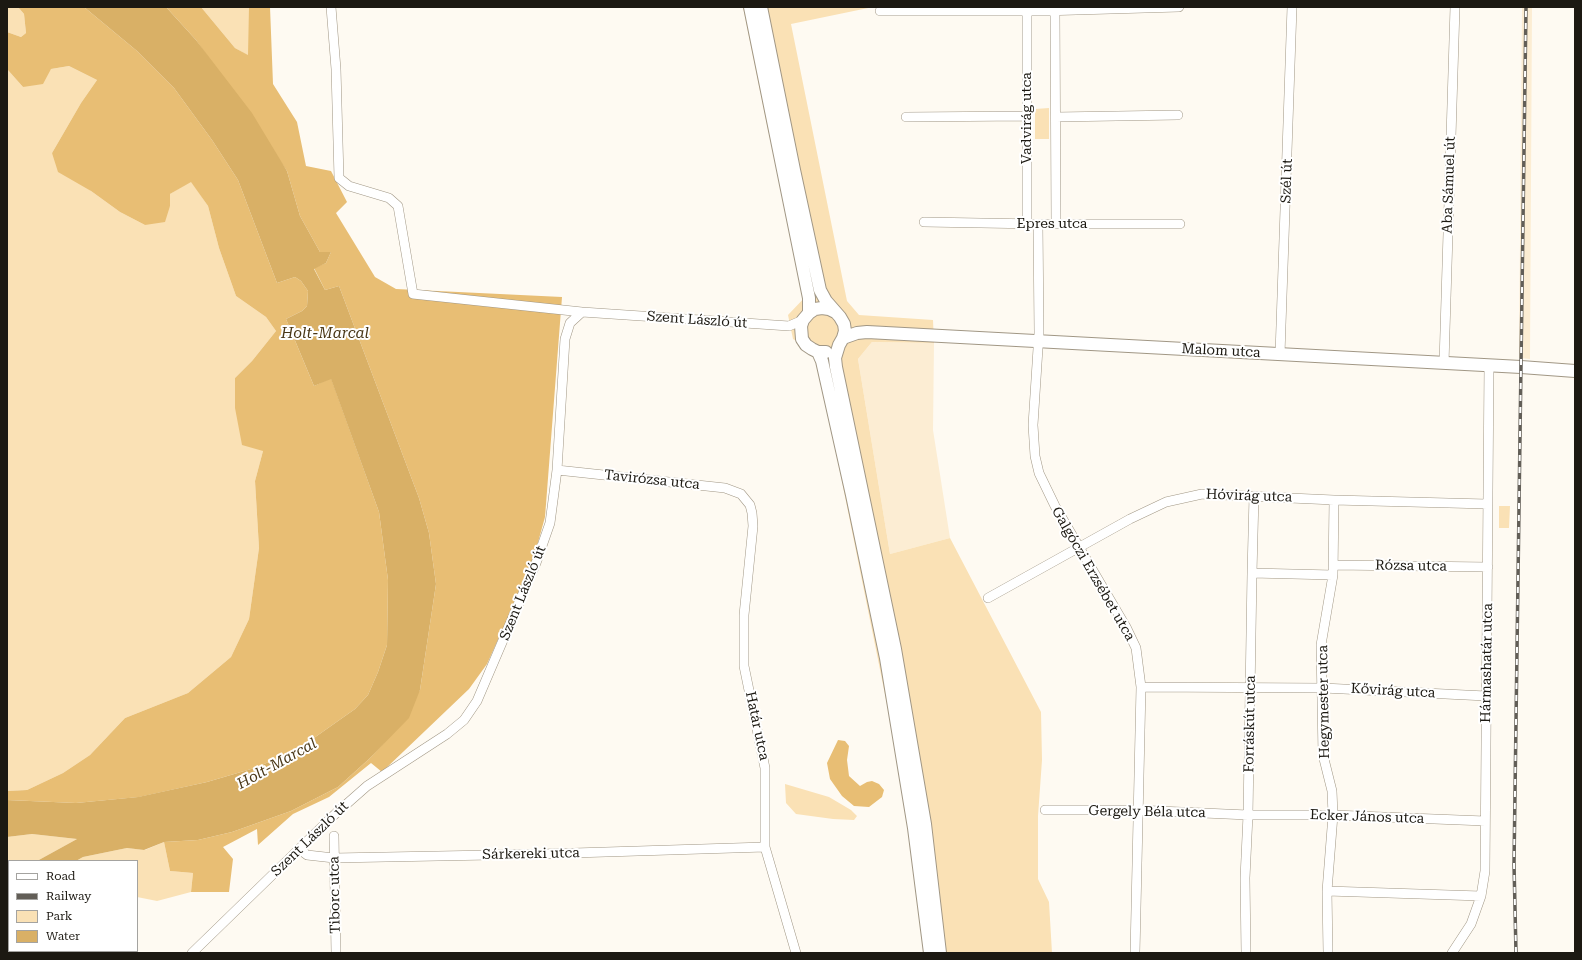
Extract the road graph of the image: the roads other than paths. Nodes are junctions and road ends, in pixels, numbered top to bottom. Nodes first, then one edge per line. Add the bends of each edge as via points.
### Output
1 (331, 7) edge
2 (750, 7) edge
3 (761, 7) edge
4 (1179, 7) edge
5 (1292, 7) edge
6 (1455, 7) edge
7 (1042, 9) edge
8 (880, 11) dead end
9 (1027, 11) junction
10 (1055, 11) junction
11 (1178, 115) dead end
12 (1027, 116) junction
13 (906, 117) dead end
14 (1056, 117) junction
15 (924, 222) dead end
16 (1027, 224) junction
17 (1038, 224) junction
18 (1056, 224) junction
19 (1180, 224) dead end
20 (582, 312) junction
21 (835, 312) junction
22 (806, 316) junction
23 (844, 324) junction
24 (789, 326) junction
25 (867, 332) junction
26 (802, 339) junction
27 (841, 342) junction
28 (1037, 342) junction
29 (818, 352) junction
30 (1280, 354) junction
31 (1444, 363) junction
32 (1489, 365) junction
33 (1575, 371) edge
34 (557, 470) junction
35 (1254, 496) junction
36 (745, 498) joint
37 (1334, 500) junction
38 (1487, 504) junction
39 (1080, 548) junction
40 (1334, 566) junction
41 (1488, 567) junction
42 (1252, 573) junction
43 (1333, 575) junction
44 (988, 598) dead end
45 (1141, 687) junction
46 (1251, 688) junction
47 (1323, 688) junction
48 (1486, 696) junction
49 (1045, 810) dead end
50 (1137, 810) junction
51 (1248, 815) junction
52 (1333, 815) junction
53 (1485, 821) junction
54 (334, 836) dead end
55 (765, 847) junction
56 (299, 849) junction
57 (334, 858) junction
58 (1327, 891) junction
59 (1481, 896) junction
60 (192, 953) edge
61 (336, 953) edge
62 (796, 953) edge
63 (930, 953) edge
64 (940, 953) edge
65 (1135, 953) edge
66 (1246, 953) edge
67 (1328, 953) edge
68 (1452, 953) edge

1 - 20 street via 336,69 339,178 349,186 390,198 398,206 413,294
2 - 22 main road via 807,291
3 - 21 main road via 820,290
4 - 10 street
5 - 30 street, Szél út
6 - 31 street, Aba Sámuel út
7 - 9 street
7 - 10 street
8 - 9 street
9 - 12 street, Vadvirág utca
10 - 14 street
11 - 14 street
12 - 13 street
12 - 16 street, Vadvirág utca
14 - 18 street
15 - 16 street, Epres utca
16 - 17 street, Epres utca
17 - 18 street, Epres utca
17 - 28 street
18 - 19 street, Epres utca
20 - 24 street, Szent László út
20 - 34 street, Szent László út via 570,324 565,339
21 - 22 main road via 822,308
21 - 23 main road
22 - 24 street, Szent László út
22 - 26 main road via 801,326
23 - 25 main road
23 - 27 main road via 845,331
24 - 26 street
25 - 27 main road via 857,333
25 - 28 main road, Malom utca
26 - 29 main road via 806,345
27 - 29 main road via 833,350
27 - 64 main road via 835,358 836,367 895,649 925,824
28 - 30 main road, Malom utca
28 - 39 street, Galgóczi Erzsébet utca via 1033,425 1035,456 1039,473 1055,506
29 - 63 main road via 852,495 886,658 914,828
30 - 31 main road, Malom utca
31 - 32 main road, Malom utca
32 - 33 main road, Malom utca
32 - 38 street, Hármashatár utca
34 - 36 street, Tavirózsa utca via 725,488 734,490
34 - 56 street, Szent László út via 550,523 536,563 471,711 447,734 367,786
35 - 37 street, Hóvirág utca
35 - 39 street, Hóvirág utca via 1202,494 1166,502
35 - 42 street, Forráskút utca
36 - 55 street, Határ utca via 752,513 753,526 744,615 744,666 765,768
37 - 38 street, Hóvirág utca
37 - 40 street, Hegymester utca
38 - 41 street, Hármashatár utca
39 - 44 street, Hóvirág utca
39 - 45 street, Galgóczi Erzsébet utca via 1136,648
40 - 41 street, Rózsa utca
40 - 43 street, Hegymester utca
41 - 48 street, Hármashatár utca
42 - 43 street
42 - 46 street, Forráskút utca
43 - 47 street, Hegymester utca via 1321,645
45 - 46 street, Kővirág utca
45 - 50 street, Galgóczi Erzsébet utca
46 - 47 street, Kővirág utca
46 - 51 street, Forráskút utca
47 - 48 street, Kővirág utca
47 - 52 street, Hegymester utca via 1323,755 1332,791
48 - 53 street, Hármashatár utca
49 - 50 street, Gergely Béla utca
50 - 51 street, Gergely Béla utca
50 - 65 street, Galgóczi Erzsébet utca
51 - 52 street, Ecker János utca
51 - 66 street, Forráskút utca via 1245,878
52 - 53 street, Ecker János utca
52 - 58 street, Hegymester utca
53 - 59 street, Hármashatár utca via 1485,871
54 - 57 street, Tiborc utca
55 - 57 street, Sárkereki utca via 534,855
55 - 62 street, Határ utca
56 - 57 street, Sárkereki utca via 307,855
56 - 60 street, Szent László út
57 - 61 street, Tiborc utca
58 - 59 street
58 - 67 street, Hegymester utca
59 - 68 street, Hármashatár utca via 1471,924

